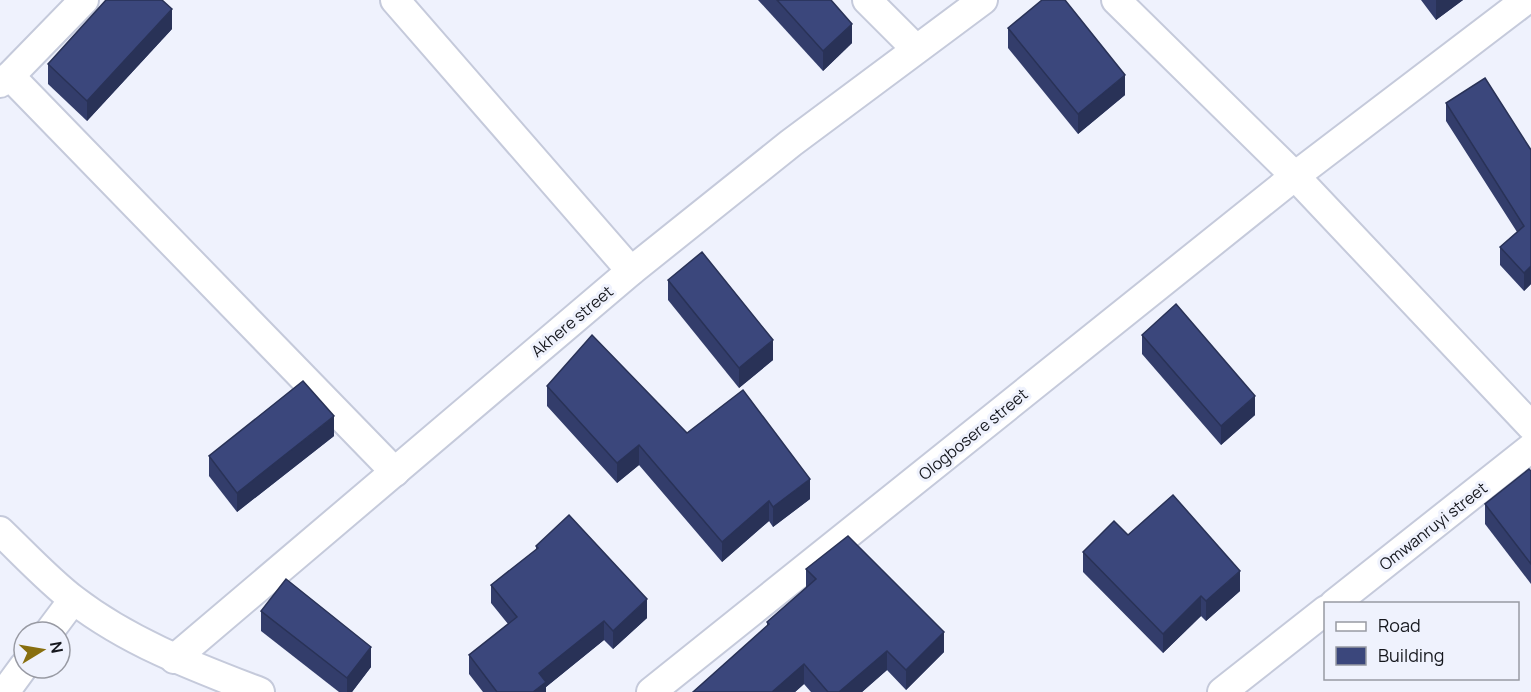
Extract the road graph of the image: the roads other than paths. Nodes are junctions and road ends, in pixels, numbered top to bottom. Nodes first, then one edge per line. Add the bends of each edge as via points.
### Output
1 (84, 0) edge
2 (395, 0) edge
3 (867, 0) edge
4 (983, 0) edge
5 (1116, 0) edge
6 (1526, 0) edge
7 (916, 50) junction
8 (5, 79) edge
9 (1295, 176) junction
10 (631, 271) junction
11 (1531, 426) edge
12 (1531, 448) edge
13 (395, 472) junction
14 (0, 531) edge
15 (73, 600) junction
16 (1335, 602) edge
17 (1324, 612) edge
18 (58, 620) edge
19 (174, 659) junction
20 (13, 680) edge
21 (4, 692) edge
22 (260, 692) edge
23 (651, 692) edge
24 (1222, 692) edge

1 - 8 street
2 - 10 street
3 - 7 street
4 - 7 street, Akhere street
5 - 9 street
6 - 9 street, Ologbosere street
7 - 10 street, Akhere street via 790,143
8 - 13 street
9 - 11 street
9 - 23 street, Ologbosere street
10 - 13 street, Akhere street
12 - 16 street, Omwanruyi street
13 - 19 street, Akhere street
14 - 15 street
15 - 18 street
15 - 19 street
17 - 24 street
19 - 22 street
20 - 21 street

